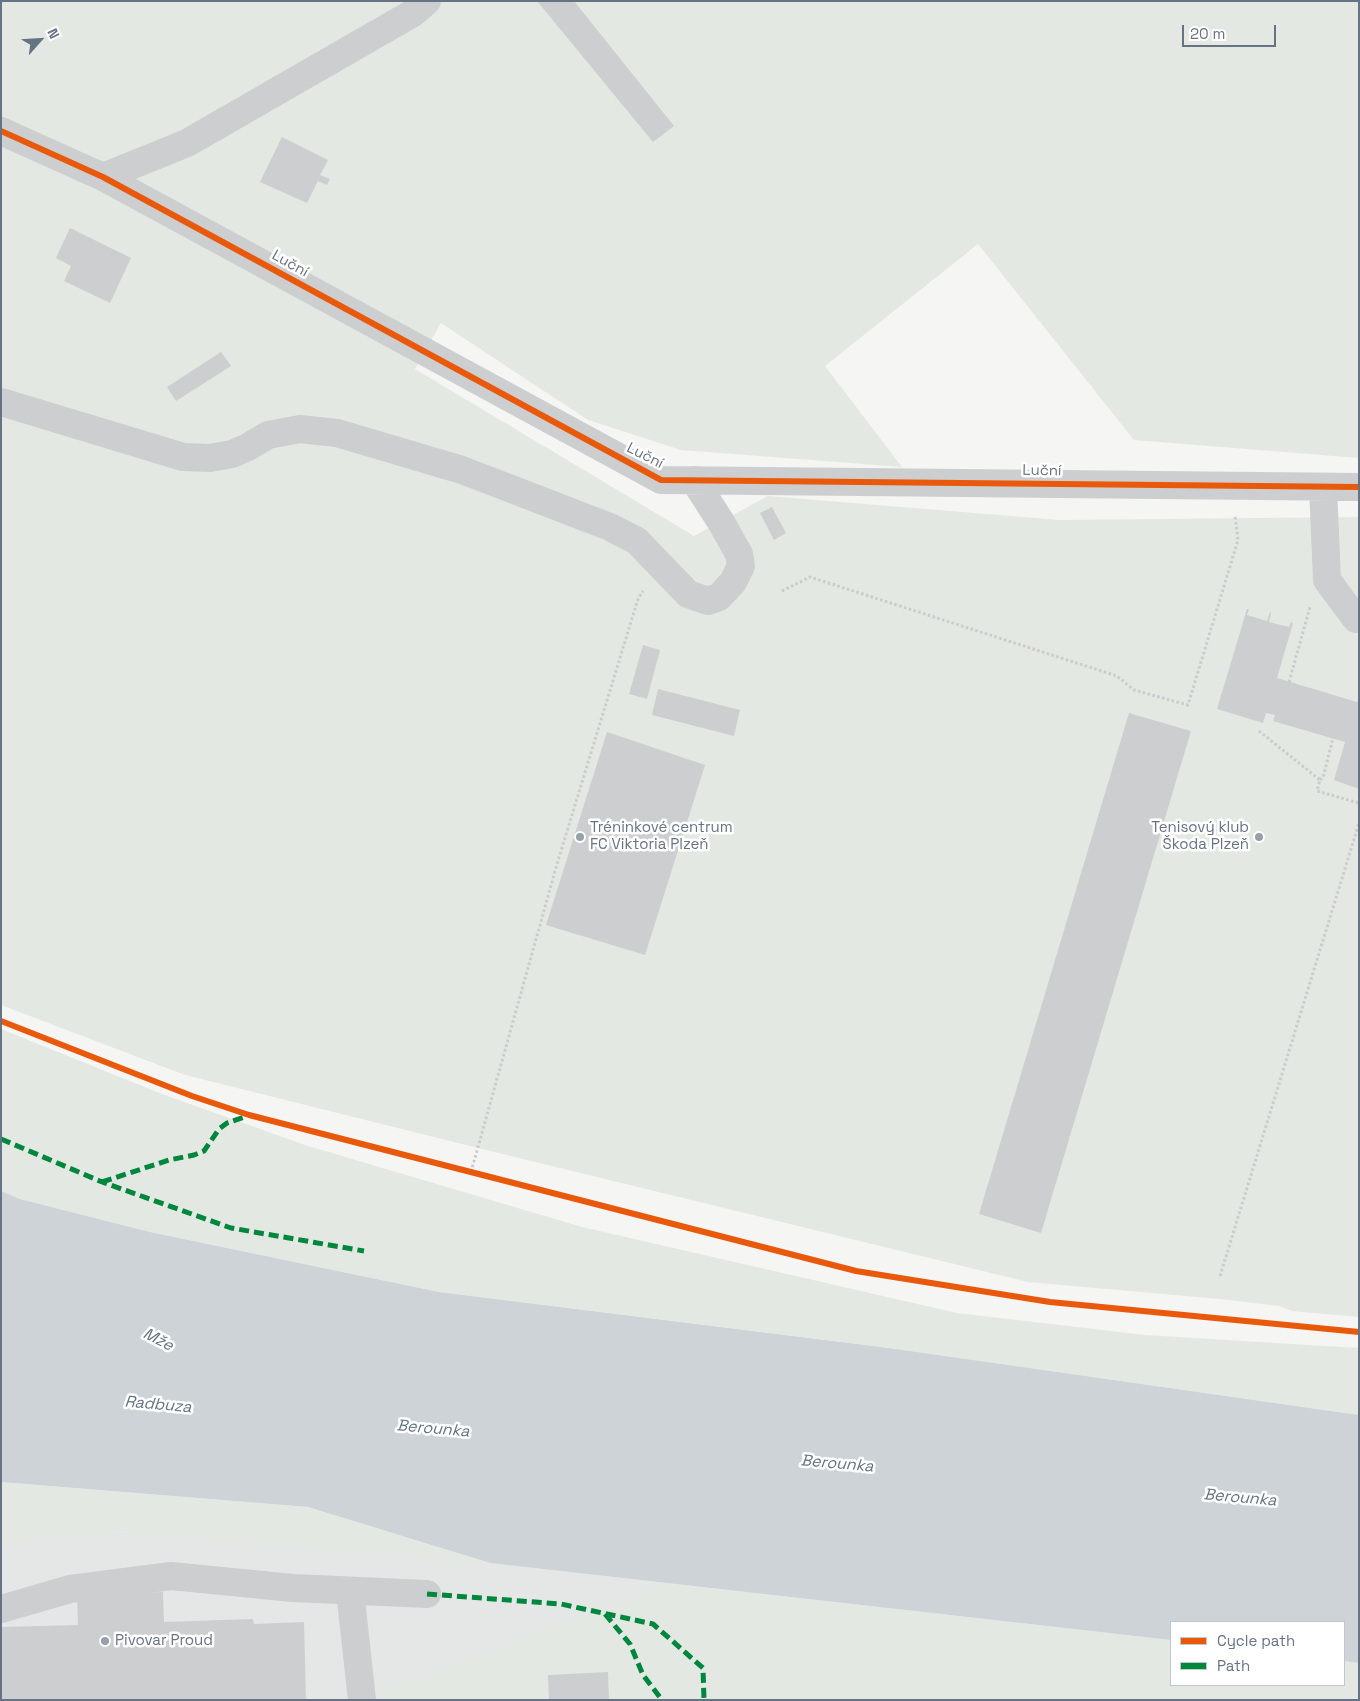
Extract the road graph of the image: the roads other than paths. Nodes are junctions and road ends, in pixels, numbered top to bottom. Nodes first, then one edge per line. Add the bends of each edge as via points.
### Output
1 (427, 1) edge
2 (1, 131) edge
3 (103, 177) junction
4 (1, 402) edge
5 (694, 480) junction
6 (1323, 487) junction
7 (1359, 487) edge
8 (1359, 619) edge
9 (350, 1591) junction
10 (427, 1594) dead end
11 (1, 1609) edge
12 (362, 1700) edge

1 - 3 street via 413,13 187,143
2 - 3 street, Luční
3 - 5 street, Luční via 661,480
4 - 5 street via 183,457 210,458 232,454 268,435 300,429 337,433 462,470 610,526 637,541 688,594 708,601 719,597 733,582 741,566 739,554
5 - 6 street, Luční
6 - 7 street, Luční
6 - 8 street via 1327,580
9 - 10 street
9 - 11 street via 171,1576 70,1589
9 - 12 street

